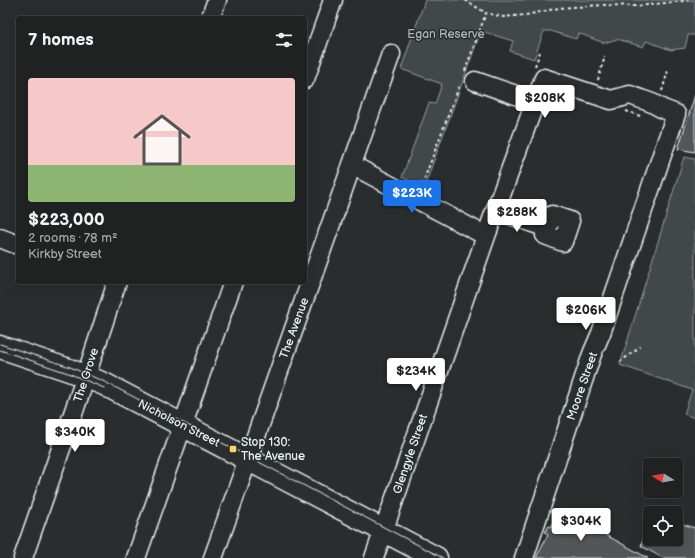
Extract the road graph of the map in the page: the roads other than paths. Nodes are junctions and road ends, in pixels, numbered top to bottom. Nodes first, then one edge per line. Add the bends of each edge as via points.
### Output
1 (217, 0) edge
2 (333, 0) edge
3 (211, 16) edge
4 (391, 54) dead end
5 (307, 73) edge
6 (467, 78) road end
7 (536, 102) junction
8 (663, 109) joint
9 (352, 165) junction
10 (496, 210) junction
11 (547, 228) dead end
12 (486, 236) junction
13 (0, 238) edge
14 (16, 244) edge
15 (116, 284) edge
16 (232, 284) edge
17 (0, 347) edge
18 (86, 376) junction
19 (182, 425) junction
20 (247, 459) junction
21 (384, 531) junction
22 (23, 558) edge
23 (136, 558) edge
24 (213, 558) edge
25 (374, 558) edge
26 (436, 558) edge
27 (524, 558) edge

1 - 3 street
2 - 5 street
4 - 9 street, The Avenue
6 - 7 street
7 - 8 street, Glengyle Street via 544,78 611,100 630,95
7 - 10 street, Glengyle Street
8 - 27 street, Moore Street via 676,114
9 - 12 street
9 - 20 street, The Avenue
10 - 11 street
10 - 12 street, Glengyle Street
12 - 21 street, Glengyle Street
13 - 14 street
15 - 18 street, The Grove
16 - 19 street
17 - 18 main road, Nicholson Street
18 - 19 main road, Nicholson Street
18 - 22 street, The Grove
19 - 20 main road, Nicholson Street
19 - 23 street
20 - 21 main road, Nicholson Street
20 - 24 street, The Avenue
21 - 25 street, Glengyle Street
21 - 26 main road, Nicholson Street

